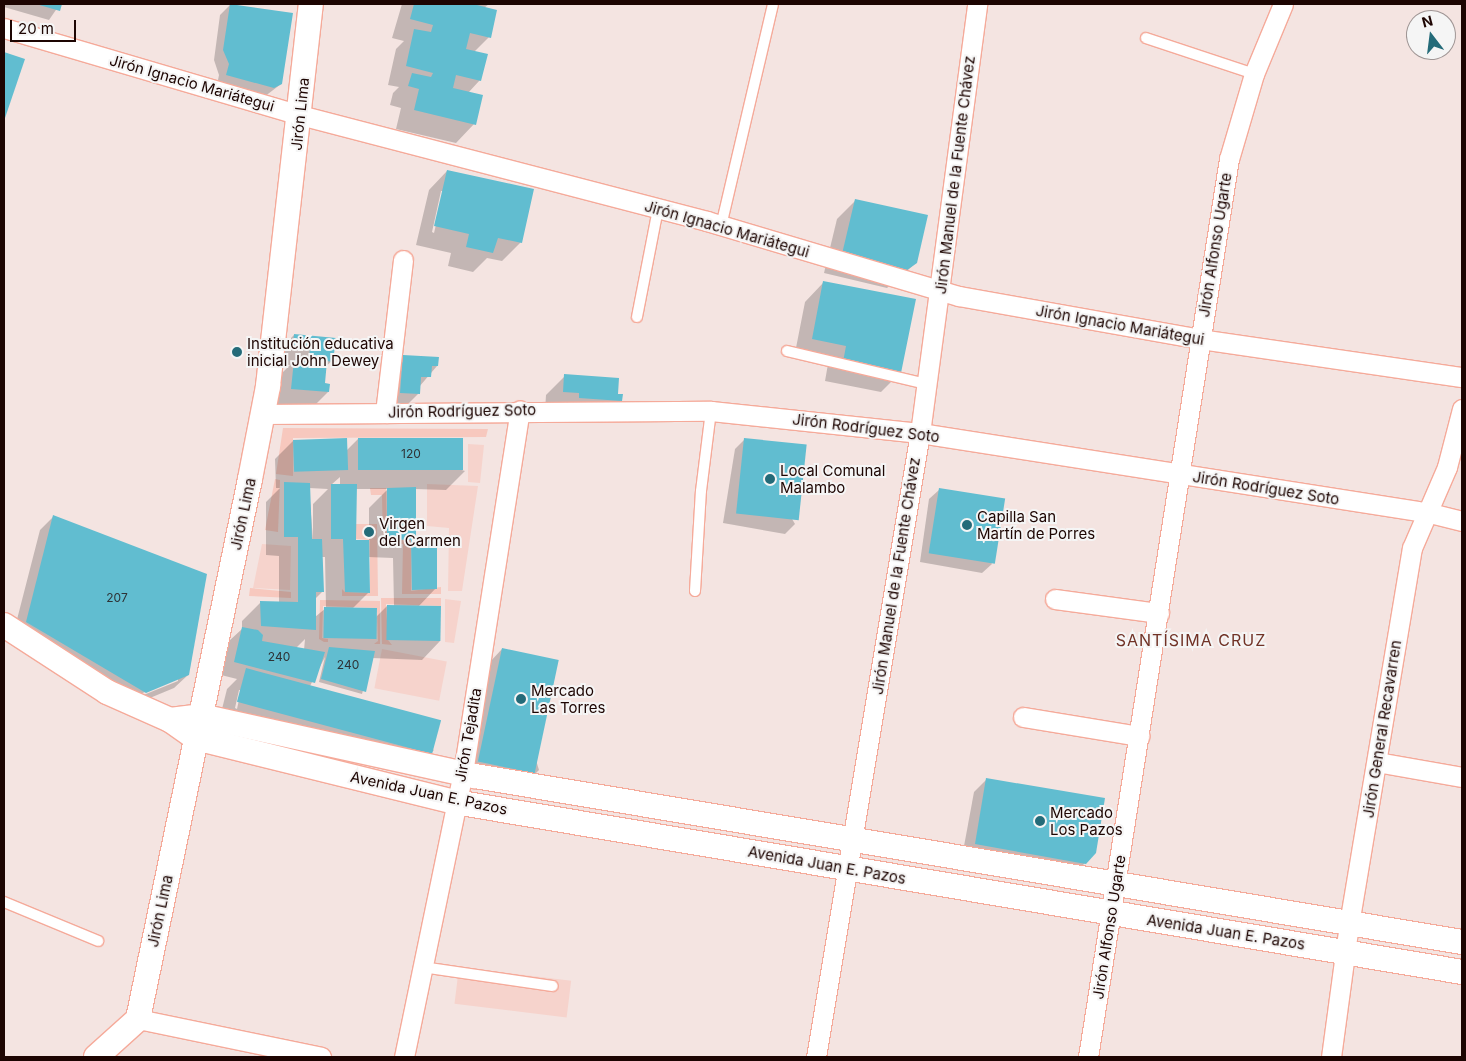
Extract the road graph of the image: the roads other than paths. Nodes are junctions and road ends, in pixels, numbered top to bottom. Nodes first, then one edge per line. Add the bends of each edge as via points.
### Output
1 (311, 4) edge
2 (978, 4) edge
3 (1283, 4) edge
4 (773, 5) dead end
5 (4, 28) edge
6 (1146, 38) dead end
7 (1254, 74) junction
8 (300, 115) junction
9 (658, 209) junction
10 (721, 226) junction
11 (402, 260) dead end
12 (940, 290) junction
13 (637, 317) dead end
14 (1200, 339) junction
15 (787, 351) dead end
16 (1462, 377) edge
17 (927, 384) junction
18 (1462, 409) edge
19 (520, 410) junction
20 (712, 411) junction
21 (385, 413) junction
22 (263, 414) junction
23 (920, 434) junction
24 (1182, 476) junction
25 (1430, 513) junction
26 (1462, 521) edge
27 (695, 591) dead end
28 (1055, 599) dead end
29 (1160, 613) junction
30 (4, 625) edge
31 (1023, 717) dead end
32 (199, 727) junction
33 (1139, 736) junction
34 (1376, 762) junction
35 (463, 774) junction
36 (1462, 777) edge
37 (455, 802) junction
38 (854, 840) junction
39 (848, 868) junction
40 (1115, 883) junction
41 (4, 902) edge
42 (1111, 914) junction
43 (1349, 924) junction
44 (98, 941) dead end
45 (1462, 942) edge
46 (1345, 951) junction
47 (422, 967) junction
48 (1462, 972) edge
49 (553, 986) dead end
50 (138, 1019) junction
51 (96, 1057) edge
52 (321, 1057) edge
53 (404, 1057) edge
54 (816, 1057) edge
55 (1088, 1057) edge
56 (1331, 1057) edge

1 - 8 street, Jirón Lima
2 - 12 street, Jirón Manuel de la Fuente Chávez
3 - 7 street, Jirón Alfonso Ugarte
4 - 10 lane
5 - 8 street, Jirón Ignacio Mariátegui
6 - 7 lane
7 - 14 street, Jirón Alfonso Ugarte via 1229,159
8 - 9 street, Jirón Ignacio Mariátegui
8 - 22 street, Jirón Lima
9 - 10 street, Jirón Ignacio Mariátegui
9 - 13 lane
10 - 12 street, Jirón Ignacio Mariátegui
11 - 21 street
12 - 14 street, Jirón Ignacio Mariátegui
12 - 17 street, Jirón Manuel de la Fuente Chávez
14 - 16 street, Jirón Ignacio Mariátegui
14 - 24 street, Jirón Alfonso Ugarte
15 - 17 lane
17 - 23 street, Jirón Manuel de la Fuente Chávez
18 - 25 street, Jirón General Recavarren
19 - 20 street, Jirón Rodríguez Soto
19 - 21 street, Jirón Rodríguez Soto
19 - 35 street, Jirón Tejadita
20 - 23 street, Jirón Rodríguez Soto
20 - 27 lane via 701,491
21 - 22 street, Jirón Rodríguez Soto
22 - 32 street, Jirón Lima
23 - 24 street, Jirón Rodríguez Soto
23 - 38 street, Jirón Manuel de la Fuente Chávez
24 - 25 street, Jirón Rodríguez Soto
24 - 29 street, Jirón Alfonso Ugarte
25 - 26 street, Jirón Rodríguez Soto
25 - 34 street, Jirón General Recavarren via 1412,548
28 - 29 street
29 - 33 street, Jirón Alfonso Ugarte
30 - 32 street via 107,692 170,720
31 - 33 street
32 - 35 street, Avenida Juan E. Pazos
32 - 37 street, Avenida Juan E. Pazos
32 - 50 street, Jirón Lima
33 - 40 street, Jirón Alfonso Ugarte
34 - 36 street
34 - 43 street, Jirón General Recavarren
35 - 37 street, Jirón Tejadita
35 - 38 street, Avenida Juan E. Pazos
37 - 39 street, Avenida Juan E. Pazos
37 - 47 street, Jirón Tejadita
38 - 39 street, Jirón Manuel de la Fuente Chávez
38 - 40 street, Avenida Juan E. Pazos
39 - 42 street, Avenida Juan E. Pazos
39 - 54 street, Jirón Manuel de la Fuente Chávez
40 - 42 street, Jirón Alfonso Ugarte
40 - 43 street, Avenida Juan E. Pazos
41 - 44 lane
42 - 46 street, Avenida Juan E. Pazos
42 - 55 street, Jirón Alfonso Ugarte
43 - 45 street, Avenida Juan E. Pazos
43 - 46 street, Jirón General Recavarren
46 - 48 street, Avenida Juan E. Pazos
46 - 56 street, Jirón General Recavarren
47 - 49 lane
47 - 53 street, Jirón Tejadita
50 - 51 street
50 - 52 street

